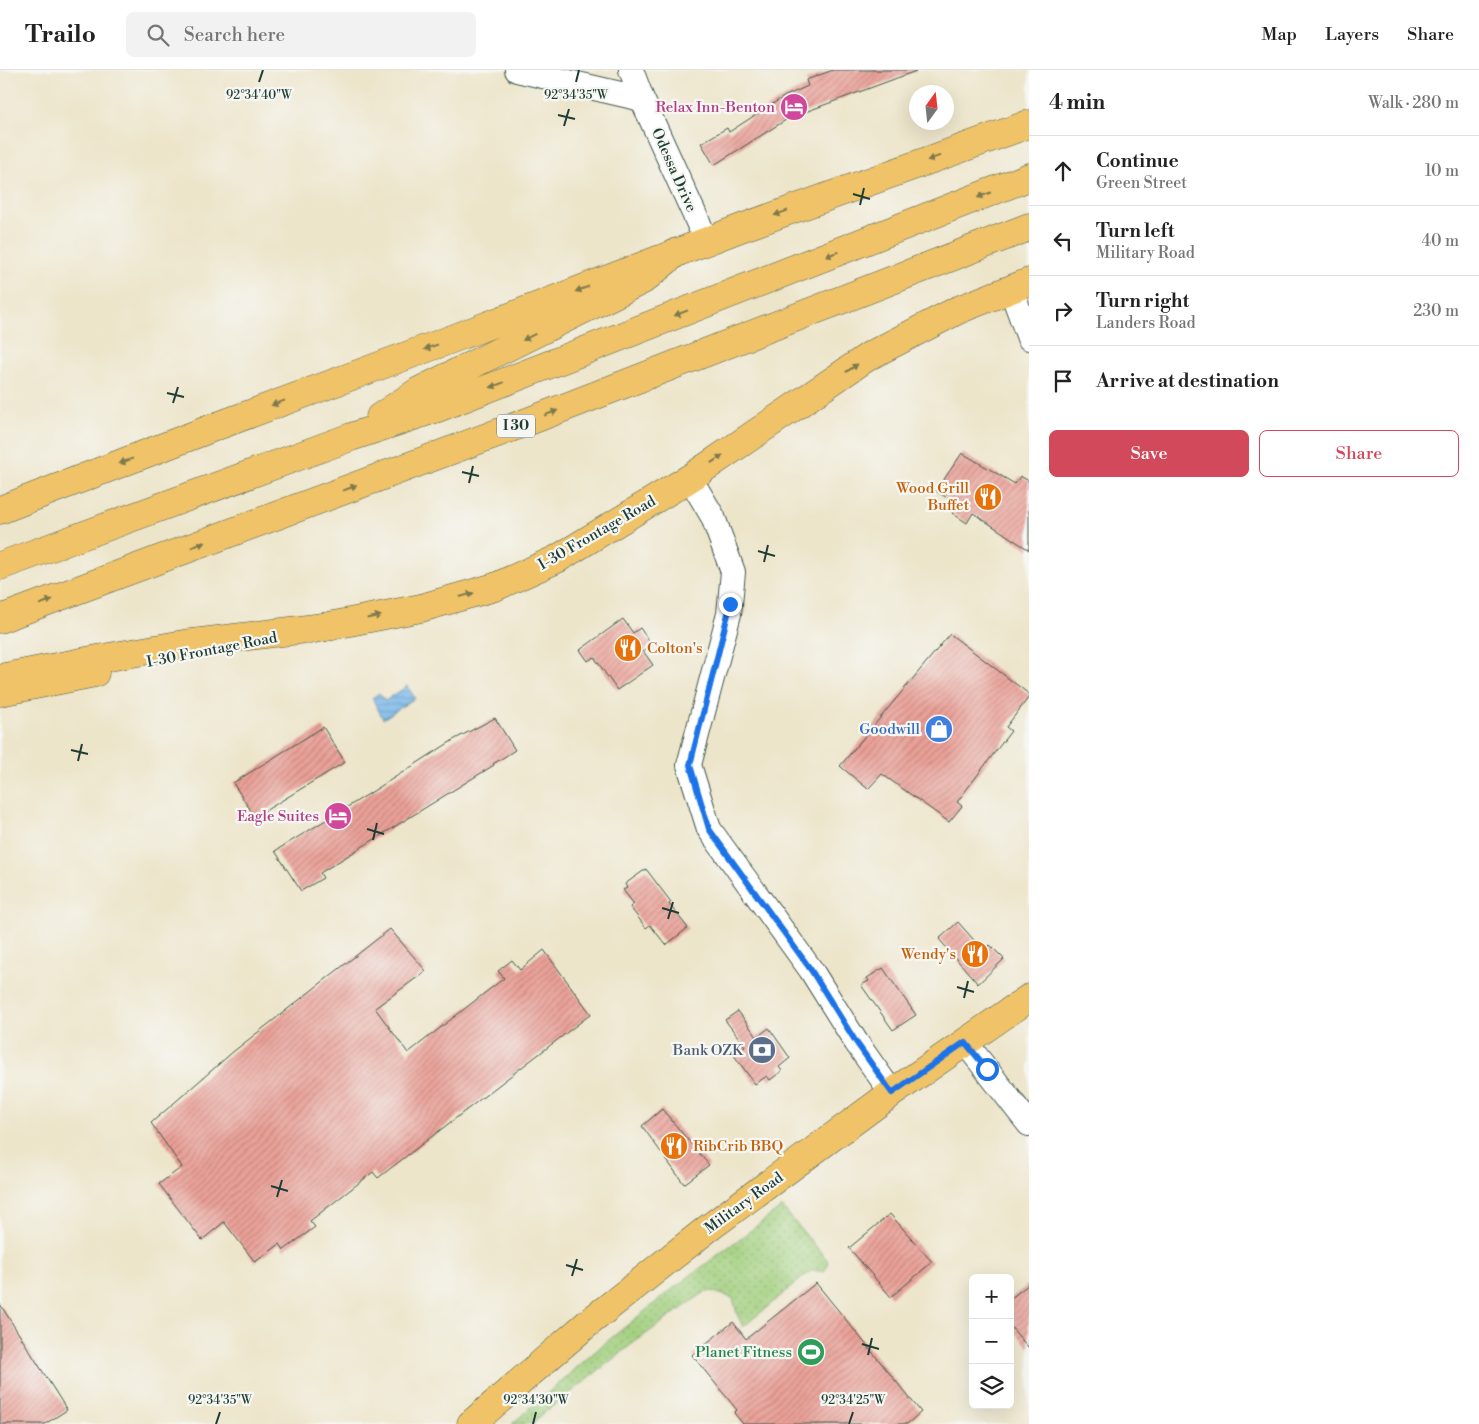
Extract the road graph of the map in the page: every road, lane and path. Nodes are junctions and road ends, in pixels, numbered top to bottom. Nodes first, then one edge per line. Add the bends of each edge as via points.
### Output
1 (517, 70) edge
2 (631, 70) edge
3 (642, 99) junction
4 (1029, 124) edge
5 (1029, 177) edge
6 (1029, 227) edge
7 (707, 242) junction
8 (677, 252) junction
9 (1020, 285) edge
10 (1029, 338) edge
11 (350, 437) junction
12 (690, 478) junction
13 (0, 510) edge
14 (0, 566) edge
15 (0, 619) edge
16 (332, 626) junction
17 (0, 678) edge
18 (0, 692) edge
19 (1029, 998) edge
20 (965, 1042) junction
21 (892, 1093) junction
22 (1029, 1124) edge
23 (471, 1424) edge

1 - 3 street
2 - 3 street, Odessa Drive
3 - 7 street, Odessa Drive
4 -> 7 main road
5 -> 11 main road via 438,408
15 -> 6 main road, I 30 via 527,422
7 - 8 main road
8 -> 11 main road via 643,280 419,391
8 -> 13 main road
9 - 10 street
12 -> 9 main road, I-30 Frontage Road via 869,356 958,310
11 - 14 main road
16 -> 12 main road, I-30 Frontage Road via 420,608 495,587 557,559
12 - 21 street via 713,517 732,572 728,614 690,765 709,829 811,970
16 - 17 main road via 184,644
16 - 18 main road, I-30 Frontage Road
19 - 20 main road, Military Road
20 - 21 main road, Military Road
20 - 22 street
21 - 23 main road, Military Road via 706,1230 515,1384

